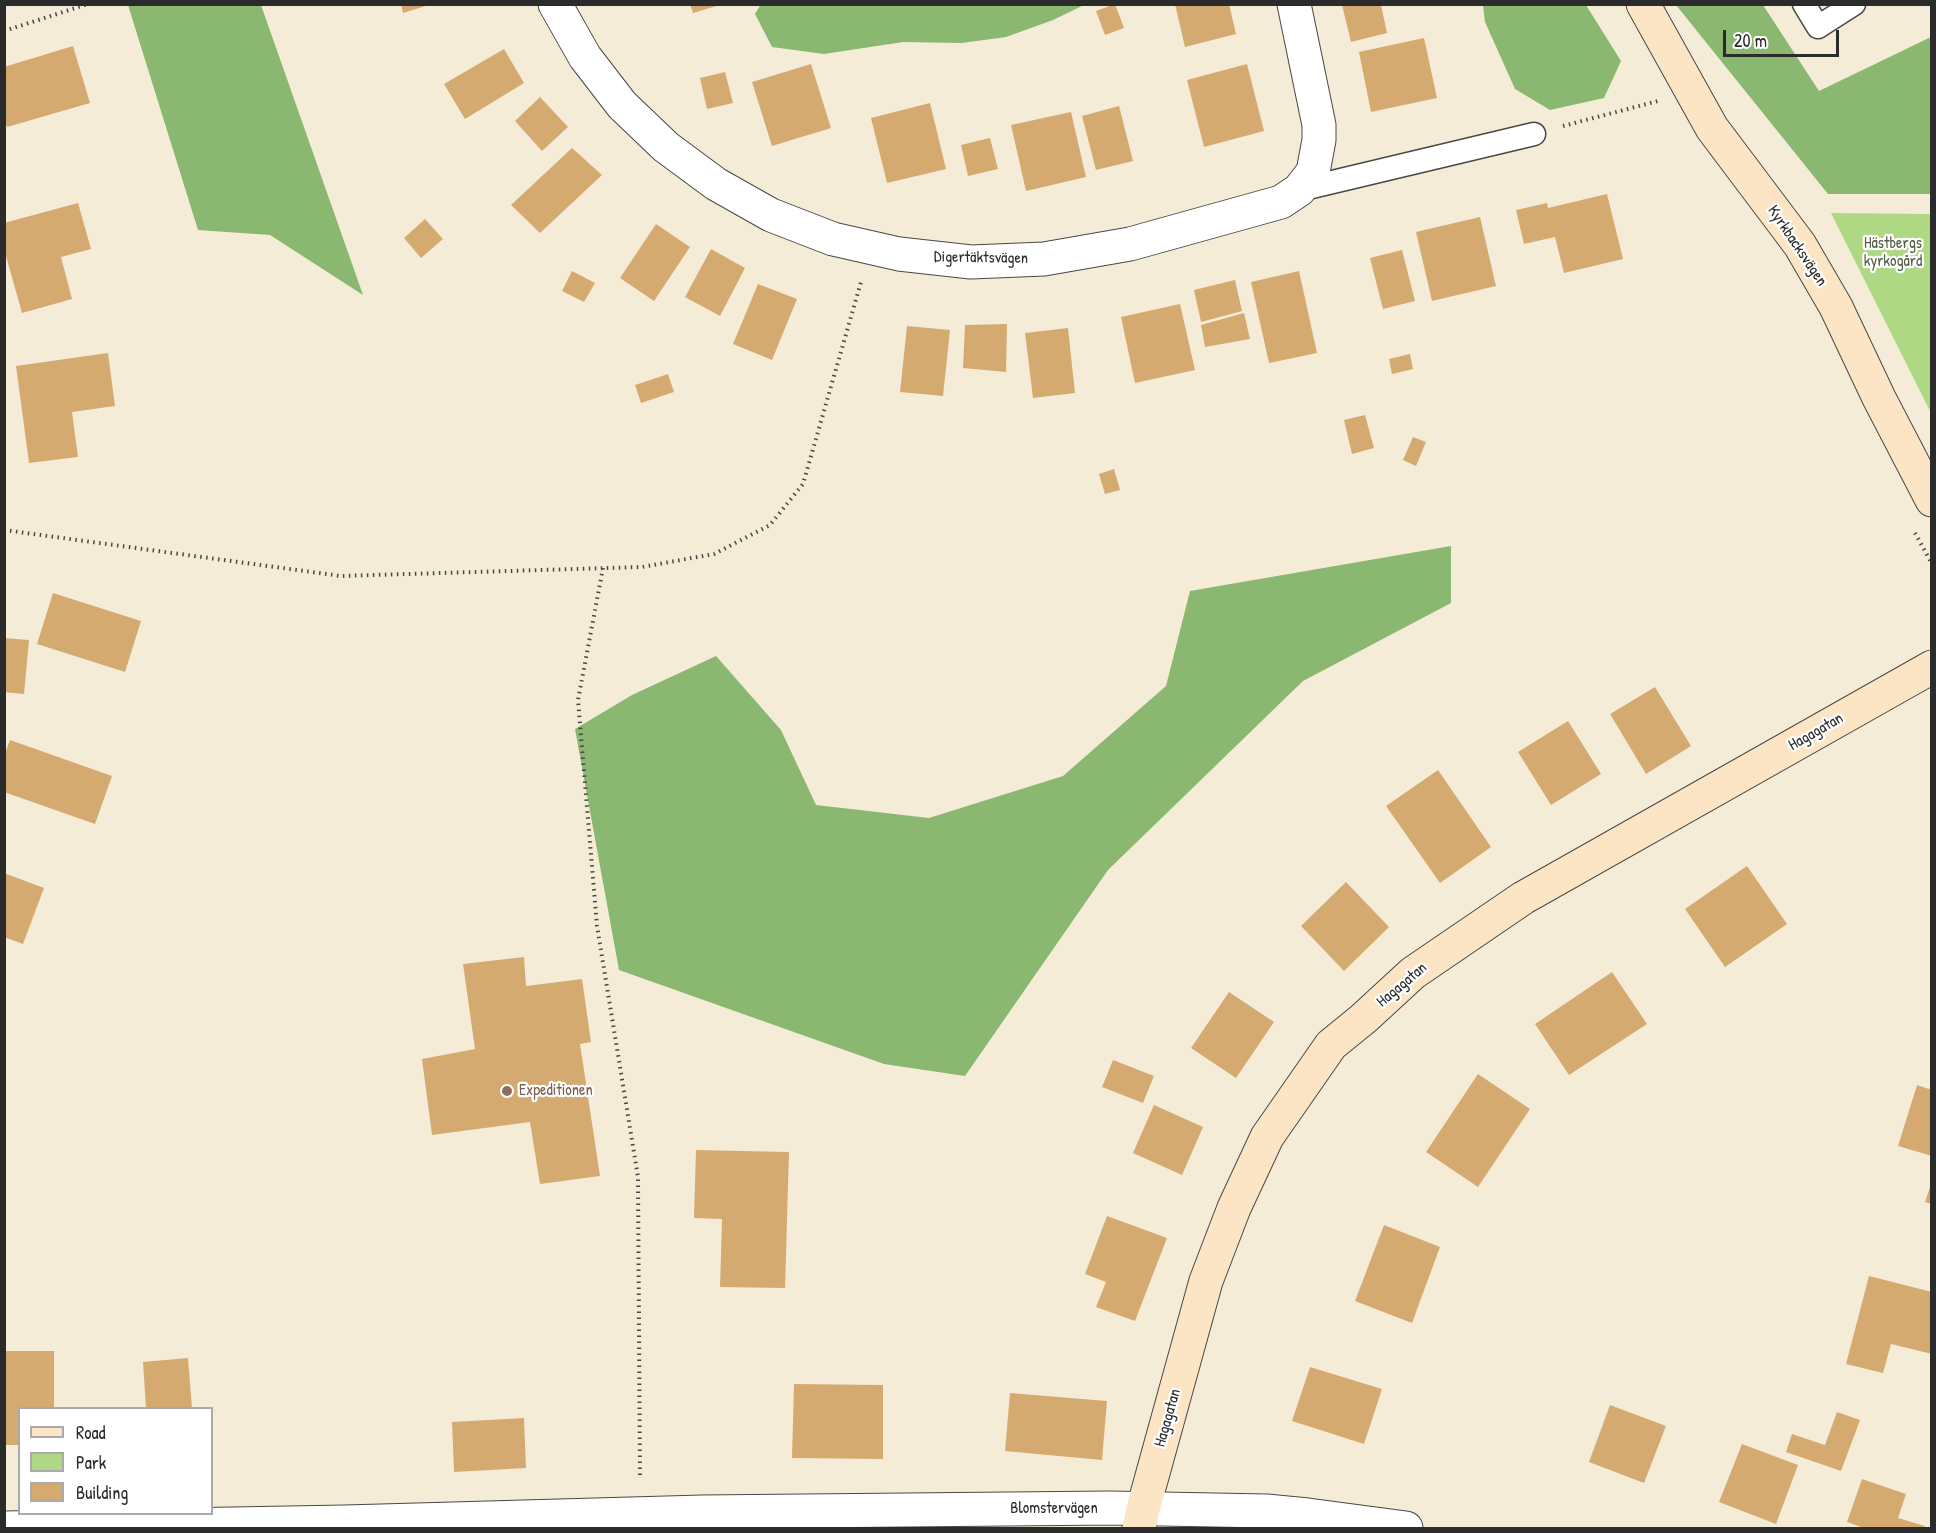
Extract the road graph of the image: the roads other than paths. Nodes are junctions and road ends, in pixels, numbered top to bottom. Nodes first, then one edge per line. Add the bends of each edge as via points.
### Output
1 (555, 4) edge
2 (1294, 4) edge
3 (1643, 4) edge
4 (1804, 4) edge
5 (1854, 4) edge
6 (1534, 134) road end
7 (1299, 190) junction
8 (1932, 500) edge
9 (1932, 667) edge
10 (1141, 1519) edge
11 (702, 1520) edge
12 (344, 1525) edge
13 (4, 1528) edge
14 (1406, 1528) edge

1 - 7 street, Digertäktsvägen via 585,57 622,105 666,147 716,184 771,215 833,239 899,254 971,262 1044,259 1140,241 1281,202
2 - 7 street, Digertäktsvägen via 1319,125 1313,172
3 - 8 street, Kyrkbacksvägen via 1712,128 1800,245
4 - 5 lane via 1818,27
6 - 7 lane
9 - 10 street, Hagagatan via 1523,898 1413,973 1331,1045 1267,1137 1234,1208 1206,1281
10 - 11 street, Blomstervägen
10 - 14 street, Blomstervägen via 1266,1511
11 - 12 street, Blomstervägen via 640,1514
12 - 13 street, Blomstervägen

